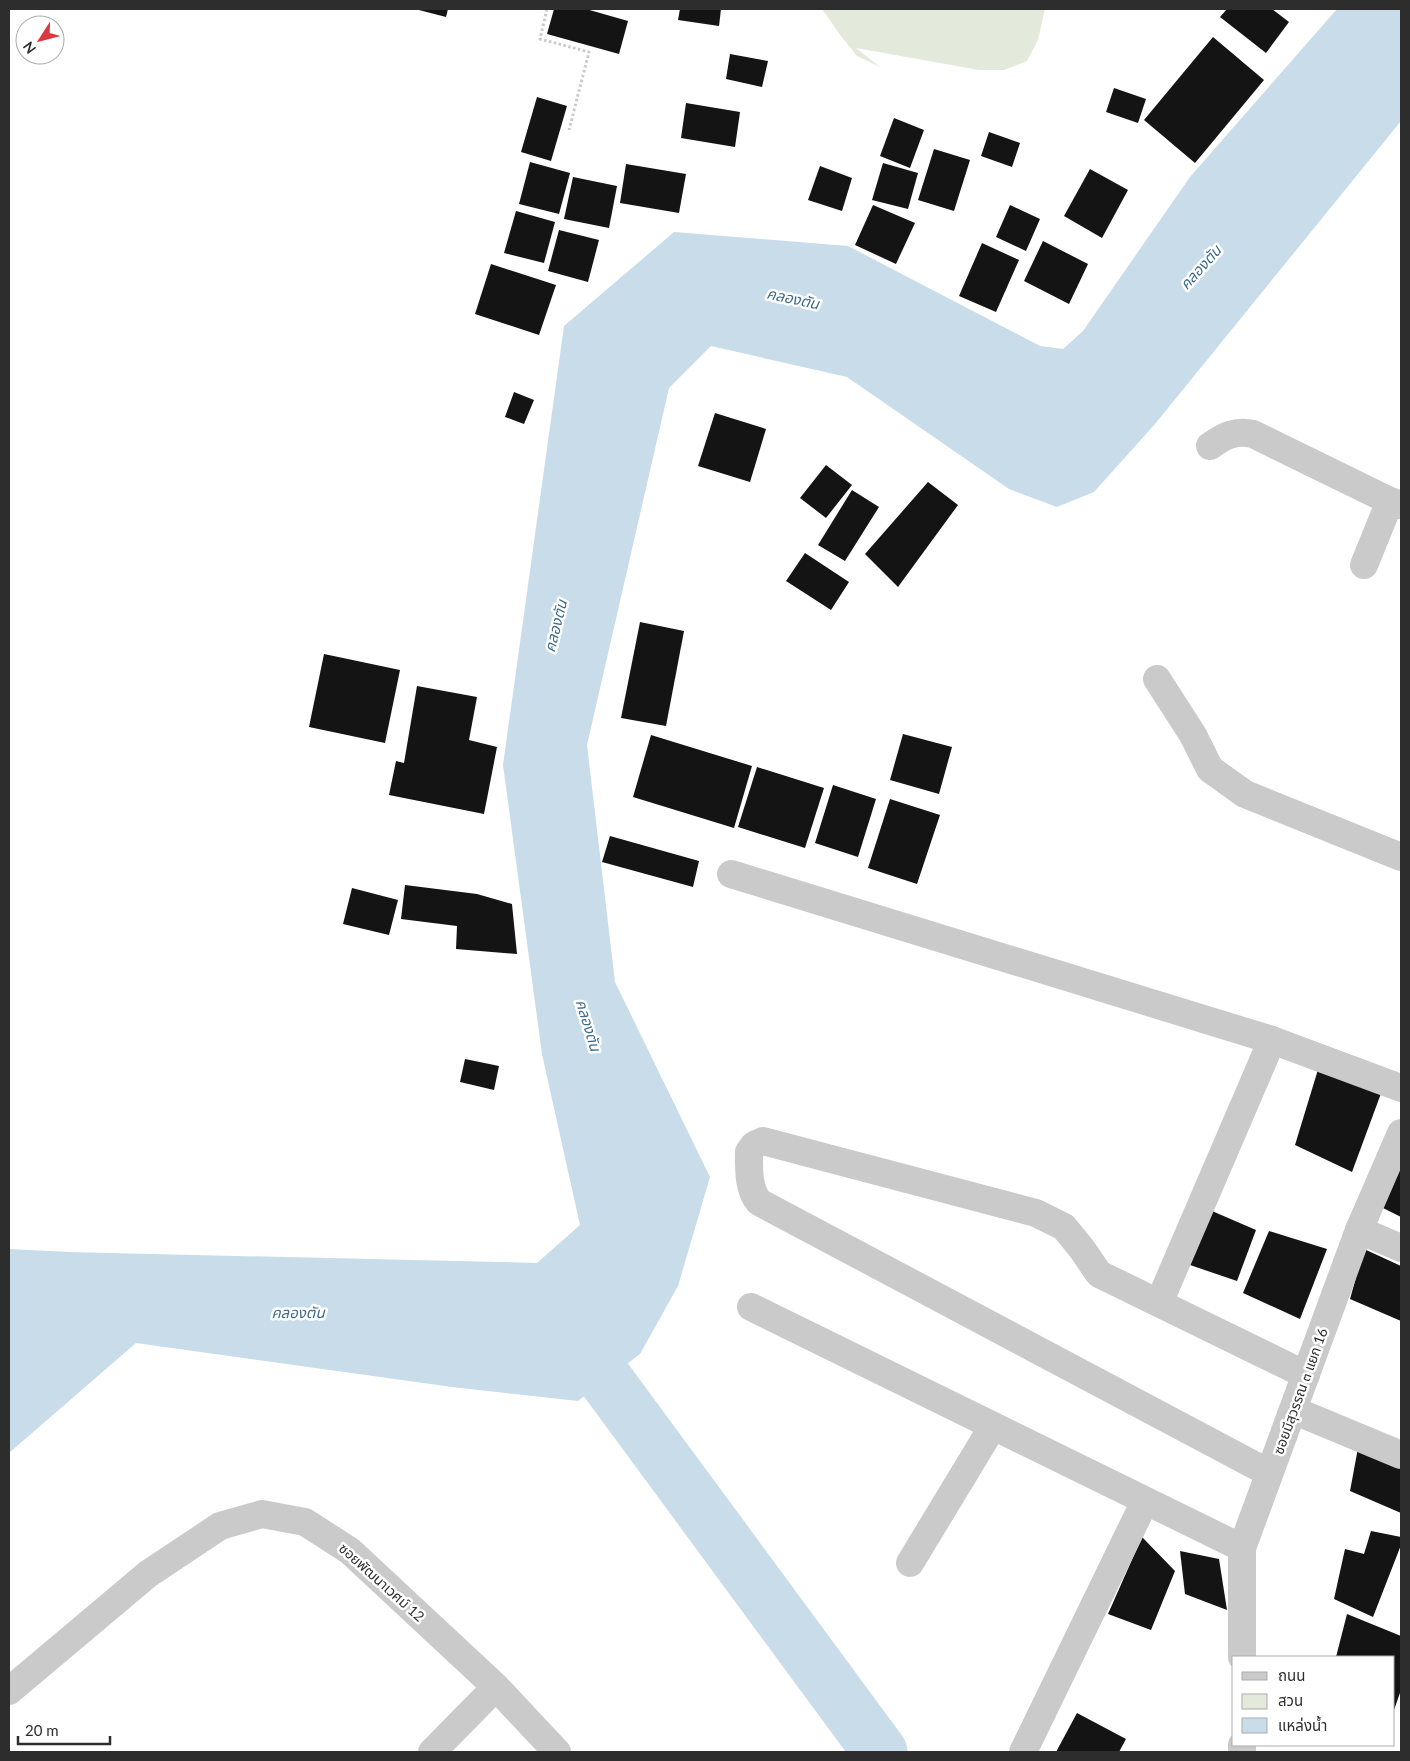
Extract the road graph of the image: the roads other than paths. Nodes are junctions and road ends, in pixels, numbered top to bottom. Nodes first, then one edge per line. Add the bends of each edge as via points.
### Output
1 (1210, 446) dead end
2 (1396, 503) edge
3 (1364, 565) dead end
4 (1157, 678) dead end
5 (1401, 857) edge
6 (731, 874) dead end
7 (1272, 1040) junction
8 (1401, 1088) edge
9 (1401, 1133) edge
10 (1359, 1230) junction
11 (1401, 1248) edge
12 (1159, 1303) junction
13 (751, 1307) dead end
14 (1306, 1375) junction
15 (1293, 1410) junction
16 (993, 1426) junction
17 (1401, 1455) edge
18 (1269, 1473) junction
19 (1145, 1501) junction
20 (1242, 1548) junction
21 (910, 1563) dead end
22 (1242, 1656) edge
23 (496, 1687) junction
24 (9, 1691) edge
25 (432, 1752) edge
26 (557, 1752) edge
27 (1023, 1752) edge

1 - 2 street via 1238,431 1253,434
2 - 3 street
4 - 5 street via 1210,769 1245,794
6 - 7 street
7 - 8 street
7 - 12 street
9 - 10 street, ซอยมีสุวรรณ ๓ แยก 16
10 - 11 street
10 - 14 street, ซอยมีสุวรรณ ๓ แยก 16
12 - 14 street
12 - 18 street via 1099,1274 1064,1227 1036,1213 763,1141 748,1152 752,1190 758,1202
13 - 16 street
14 - 15 street, ซอยมีสุวรรณ ๓ แยก 16
15 - 17 street
15 - 18 street, ซอยมีสุวรรณ ๓ แยก 16
16 - 19 street
16 - 21 street
18 - 20 street, ซอยมีสุวรรณ ๓ แยก 16
19 - 20 street
19 - 27 street
20 - 22 street, ซอยมีสุวรรณ ๓ แยก 16
23 - 24 street, ซอยพัฒนาเวศม์ 12 via 350,1551 305,1522 262,1514 220,1526 148,1574
23 - 25 street
23 - 26 street, ซอยพัฒนาเวศม์ 12

